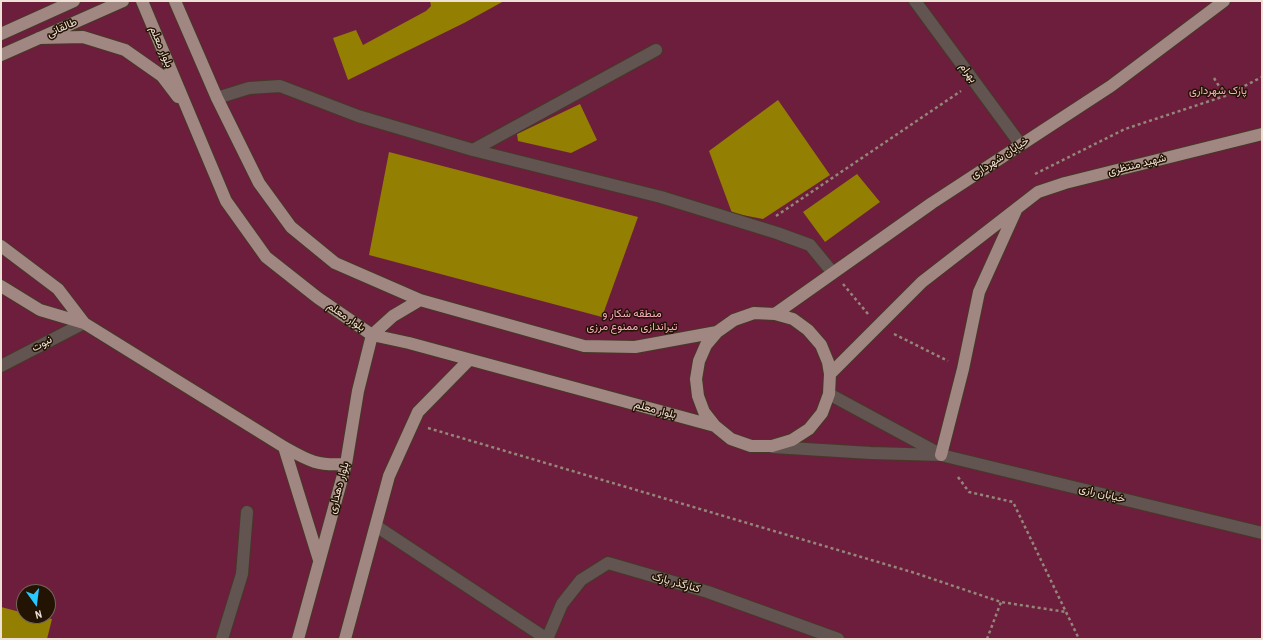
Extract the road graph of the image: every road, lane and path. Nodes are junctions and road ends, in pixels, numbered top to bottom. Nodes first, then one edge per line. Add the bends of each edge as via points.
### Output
1 (51, 1) edge
2 (74, 1) edge
3 (123, 1) edge
4 (142, 1) edge
5 (175, 1) edge
6 (915, 1) edge
7 (1224, 1) edge
8 (29, 21) junction
9 (1, 34) edge
10 (39, 38) junction
11 (656, 50) dead end
12 (1, 55) edge
13 (1262, 76) edge
14 (1214, 78) dead end
15 (975, 81) junction
16 (1225, 96) junction
17 (217, 98) junction
18 (189, 110) junction
19 (1262, 134) edge
20 (1021, 144) junction
21 (473, 150) junction
22 (1033, 175) dead end
23 (1017, 207) junction
24 (759, 227) junction
25 (1, 246) edge
26 (833, 273) junction
27 (1, 286) edge
28 (420, 300) junction
29 (775, 314) junction
30 (84, 323) junction
31 (717, 332) junction
32 (372, 335) junction
33 (469, 360) junction
34 (1, 366) edge
35 (830, 374) junction
36 (829, 394) junction
37 (412, 423) junction
38 (714, 426) junction
39 (772, 446) junction
40 (284, 447) junction
41 (941, 455) junction
42 (346, 464) junction
43 (247, 512) dead end
44 (376, 526) junction
45 (1262, 533) edge
46 (320, 561) junction
47 (1002, 602) junction
48 (1066, 612) junction
49 (223, 636) edge
50 (298, 639) edge
51 (345, 639) edge
52 (547, 639) edge
53 (838, 639) edge
54 (987, 639) edge
55 (1079, 639) edge

1 - 8 main road
2 - 8 main road, طالقانی
3 - 10 main road, طالقانی
4 - 18 main road, بلوار معلم
5 - 17 main road
6 - 15 street, بهرام
7 - 20 main road, خیابان شهرداری via 1111,86
8 - 9 main road, طالقانی
10 - 12 main road, طالقانی
10 - 18 main road via 83,37 125,50 162,76
11 - 21 street
13 - 16 path
14 - 16 path
15 - 20 street, بهرام
15 - 24 path
16 - 22 path via 1125,129
17 - 21 street via 249,88 280,86 358,116
17 - 28 main road via 258,183 291,227 335,263
18 - 32 main road, بلوار معلم via 226,201 266,257 318,298
19 - 23 main road, شهید منتظری via 1065,183 1038,192
20 - 26 main road, خیابان شهرداری via 932,202
21 - 24 street via 661,197
23 - 35 main road, شهید منتظری via 922,282
23 - 41 main road via 979,292
24 - 26 street via 810,245
25 - 30 main road via 58,289
26 - 29 main road, خیابان شهرداری
27 - 30 main road via 40,310
28 - 31 main road via 584,346 635,347
28 - 32 main road via 393,316
29 - 31 main road via 754,313 734,320
29 - 35 main road via 793,319 808,330 821,345
30 - 34 street, نبوت
30 - 40 main road
31 - 38 main road via 706,345 699,361 696,379 698,396 704,412
32 - 33 main road, بلوار معلم
32 - 42 main road, بلوار دهداری via 358,391
33 - 37 main road via 418,412
33 - 38 main road, بلوار معلم
35 - 36 main road
36 - 39 main road via 822,413 809,429 792,440
36 - 41 street, خیابان رازی
37 - 44 main road via 389,476
37 - 47 path via 915,573
38 - 39 main road via 731,439 751,446
39 - 41 street, خیابان رازی
40 - 42 main road via 311,462
40 - 46 main road
41 - 45 street, خیابان رازی
41 - 48 path via 970,492 1013,502
42 - 46 main road, بلوار دهداری
43 - 49 street via 242,574
44 - 51 main road
44 - 52 street
46 - 50 main road, بلوار دهداری
47 - 48 path
47 - 54 path
48 - 55 path
52 - 53 street, کنارگذر پارک via 562,604 581,580 608,564 708,592

